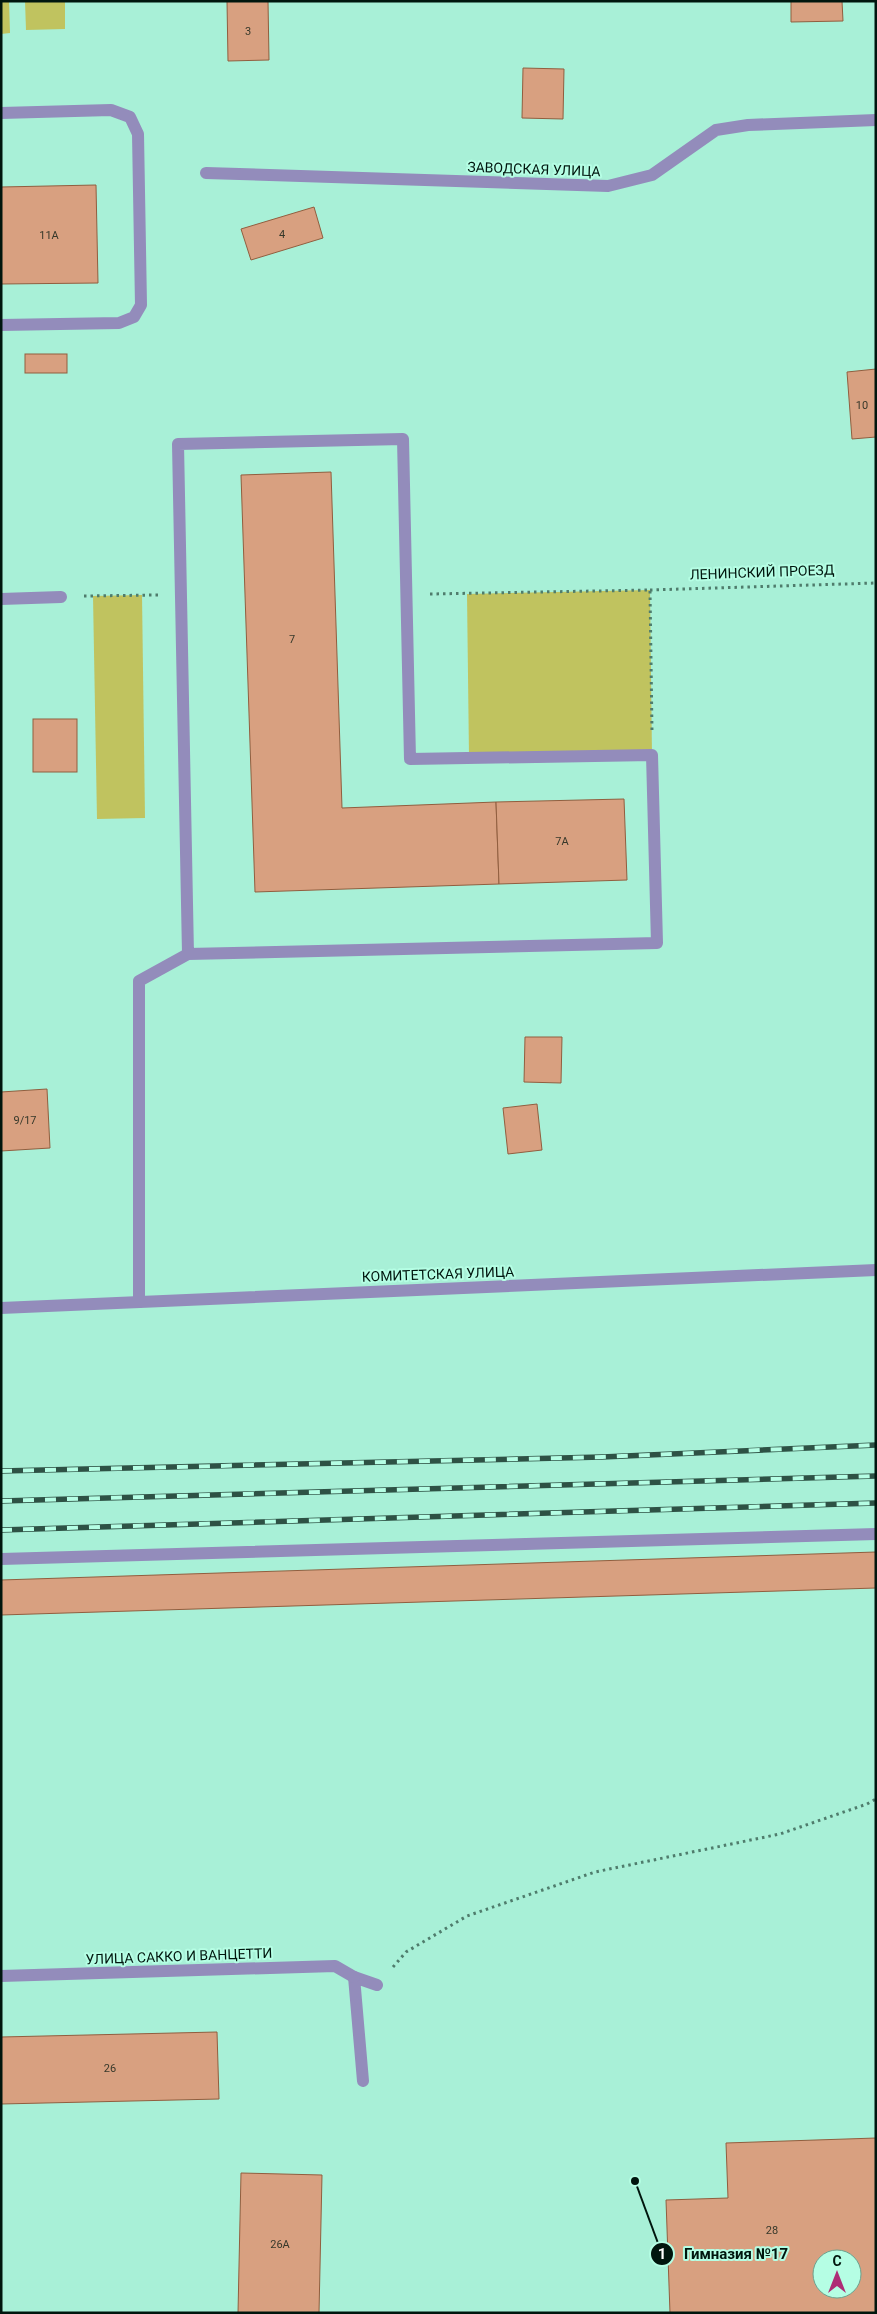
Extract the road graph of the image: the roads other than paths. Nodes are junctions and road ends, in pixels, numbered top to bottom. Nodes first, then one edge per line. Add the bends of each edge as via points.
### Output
1 (1, 113) edge
2 (876, 120) edge
3 (206, 173) dead end
4 (1, 325) edge
5 (61, 597) dead end
6 (1, 598) edge
7 (188, 954) junction
8 (876, 1270) edge
9 (139, 1302) junction
10 (1, 1308) edge
11 (876, 1534) edge
12 (1, 1559) edge
13 (1, 1976) edge
14 (354, 1977) junction
15 (377, 1985) road end
16 (362, 2081) dead end

1 - 4 street via 111,110 130,117 138,134 141,305 134,317 119,323
2 - 3 street, ЗАВОДСКАЯ УЛИЦА via 748,125 716,130 652,174 608,186
5 - 6 street
7 - 7 street via 178,444 403,439 410,759 652,755 657,943
7 - 9 street via 139,981
8 - 9 street, КОМИТЕТСКАЯ УЛИЦА
9 - 10 street, КОМИТЕТСКАЯ УЛИЦА
11 - 12 street
13 - 14 street, УЛИЦА САККО И ВАНЦЕТТИ via 335,1966
14 - 15 street, УЛИЦА САККО И ВАНЦЕТТИ
14 - 16 street

